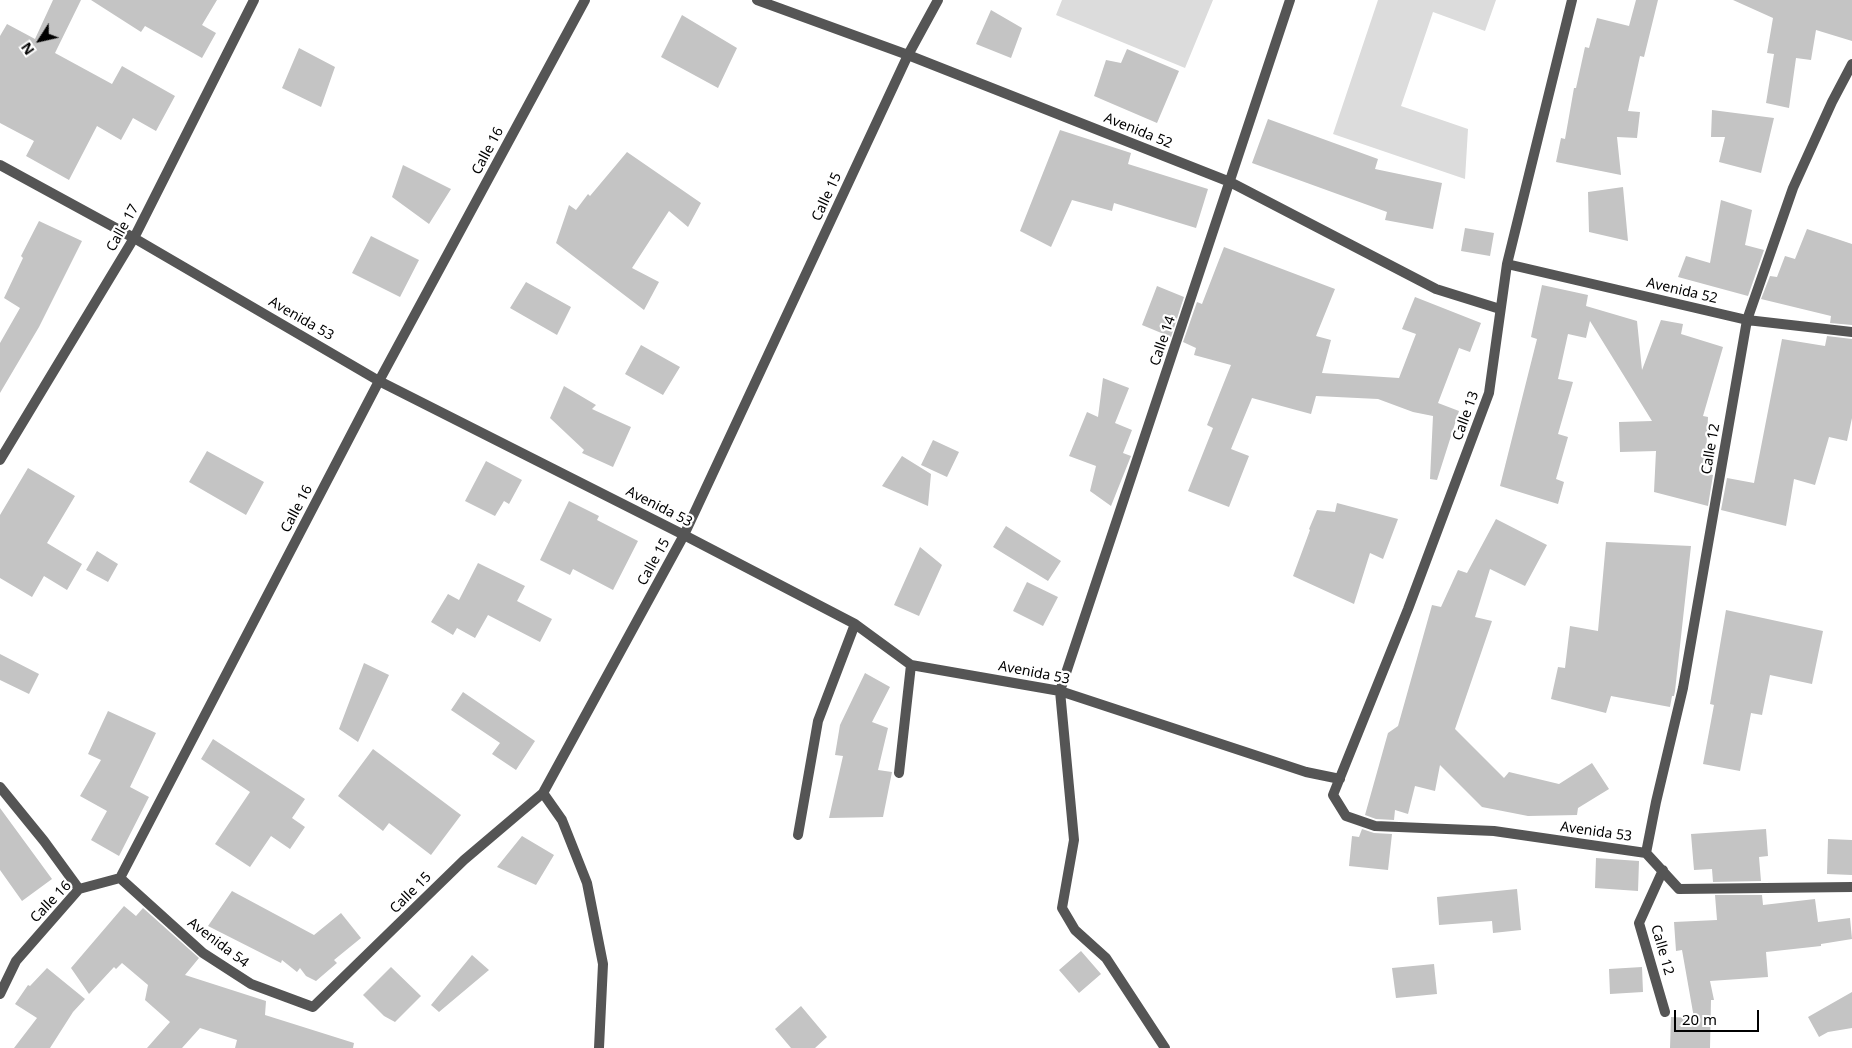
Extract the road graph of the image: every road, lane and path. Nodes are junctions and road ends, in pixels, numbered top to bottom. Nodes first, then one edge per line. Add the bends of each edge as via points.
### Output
1 (254, 0) edge
2 (585, 0) edge
3 (757, 0) edge
4 (938, 0) edge
5 (1290, 0) edge
6 (1572, 0) edge
7 (908, 55) junction
8 (1852, 64) edge
9 (0, 165) edge
10 (1230, 182) junction
11 (134, 238) junction
12 (1507, 264) junction
13 (1500, 309) junction
14 (1747, 320) junction
15 (1852, 332) edge
16 (379, 381) junction
17 (0, 460) edge
18 (684, 535) junction
19 (854, 624) junction
20 (910, 665) junction
21 (1060, 690) junction
22 (899, 773) dead end
23 (1340, 779) junction
24 (0, 787) edge
25 (543, 793) junction
26 (1333, 795) joint
27 (798, 835) dead end
28 (1646, 853) junction
29 (1663, 870) junction
30 (120, 878) junction
31 (1852, 887) edge
32 (79, 889) junction
33 (0, 994) edge
34 (313, 1007) joint
35 (1665, 1012) dead end
36 (599, 1048) edge
37 (1165, 1048) edge

1 - 11 street, Calle 17
2 - 16 street, Calle 16
3 - 7 street, Avenida 52
4 - 7 street, Calle 15
5 - 10 street, Calle 14
6 - 12 street, Calle 13
7 - 10 street, Avenida 52
7 - 18 street, Calle 15
8 - 14 street, Calle 12 via 1793,188
9 - 11 street, Avenida 53
10 - 13 street, Avenida 52 via 1436,289
10 - 21 street, Calle 14
11 - 16 street, Avenida 53
11 - 17 street, Calle 17
12 - 13 street, Calle 13
12 - 14 street, Avenida 52
13 - 23 street, Calle 13 via 1489,393
14 - 15 street, Avenida 52
14 - 28 street, Calle 12 via 1683,688
16 - 18 street, Avenida 53
16 - 30 street, Calle 16
18 - 19 street, Avenida 53
18 - 25 street, Calle 15
19 - 20 street, Avenida 53
19 - 27 street via 818,721
20 - 21 street, Avenida 53
20 - 22 street
21 - 23 street, Avenida 53 via 1306,772
21 - 37 street via 1074,840 1062,908 1075,930 1106,958
23 - 26 street, Calle 13
24 - 32 street
25 - 34 street, Calle 15 via 464,860
25 - 36 street via 562,820 587,883 603,964
26 - 28 street, Avenida 53 via 1346,816 1375,826 1494,831
28 - 29 street, Avenida 53
29 - 31 street, Avenida 53 via 1679,890
29 - 35 street, Calle 12 via 1639,923
30 - 32 street, Calle 16
30 - 34 street, Avenida 54 via 211,958 251,984
32 - 33 street, Calle 16 via 16,961

